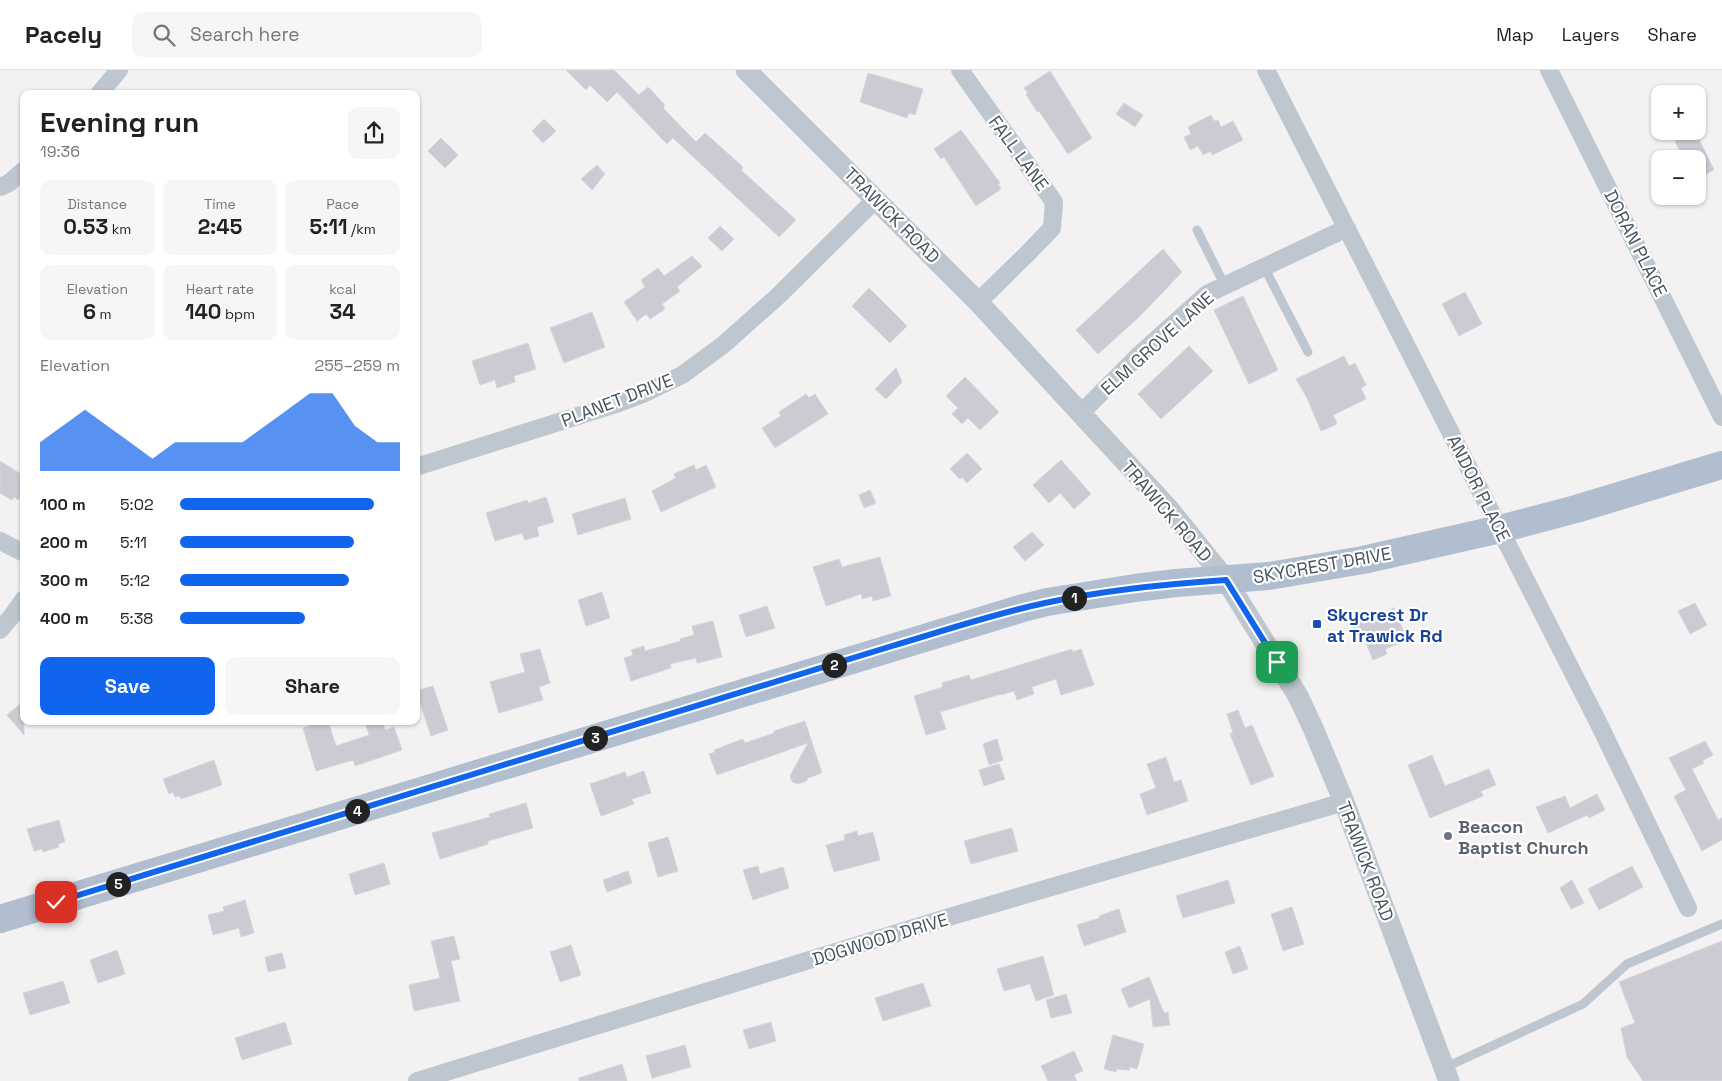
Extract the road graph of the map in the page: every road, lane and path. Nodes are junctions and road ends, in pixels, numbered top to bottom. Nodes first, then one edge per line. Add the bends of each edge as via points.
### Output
1 (119, 70) edge
2 (746, 70) edge
3 (960, 70) edge
4 (1266, 70) edge
5 (1549, 70) edge
6 (102, 90) edge
7 (20, 173) edge
8 (0, 187) edge
9 (876, 199) junction
10 (1347, 228) junction
11 (1197, 230) dead end
12 (1264, 267) junction
13 (1226, 286) junction
14 (978, 302) junction
15 (1308, 352) dead end
16 (1080, 414) junction
17 (1722, 416) edge
18 (1722, 465) edge
19 (420, 467) edge
20 (1500, 529) junction
21 (0, 541) edge
22 (20, 551) edge
23 (1226, 580) junction
24 (20, 605) edge
25 (0, 630) edge
26 (1344, 802) junction
27 (1688, 908) dead end
28 (0, 920) edge
29 (1722, 924) edge
30 (1446, 1074) edge
31 (417, 1081) edge

1 - 6 street
2 - 9 street, TRAWICK ROAD
3 - 14 street, FALL LANE via 1054,202 1052,228
4 - 10 street, ANDOR PLACE
5 - 17 street, DORAN PLACE
7 - 8 street
9 - 14 street, TRAWICK ROAD
9 - 19 street, PLANET DRIVE via 777,297 723,345 682,375 616,404
10 - 12 street, ELM GROVE LANE
10 - 20 street, ANDOR PLACE
11 - 13 lane
12 - 13 street, ELM GROVE LANE
12 - 15 lane
13 - 16 street, ELM GROVE LANE via 1207,294
14 - 16 street, TRAWICK ROAD
16 - 23 street, TRAWICK ROAD via 1169,509
18 - 20 main road, SKYCREST DRIVE
20 - 23 main road, SKYCREST DRIVE via 1364,560
20 - 27 street, ANDOR PLACE
21 - 22 street
23 - 26 street, TRAWICK ROAD via 1298,696
23 - 28 main road, SKYCREST DRIVE via 1118,591 1007,612
24 - 25 street
26 - 30 street, TRAWICK ROAD
26 - 31 street, DOGWOOD DRIVE via 949,917
29 - 30 lane via 1626,964 1582,1004

